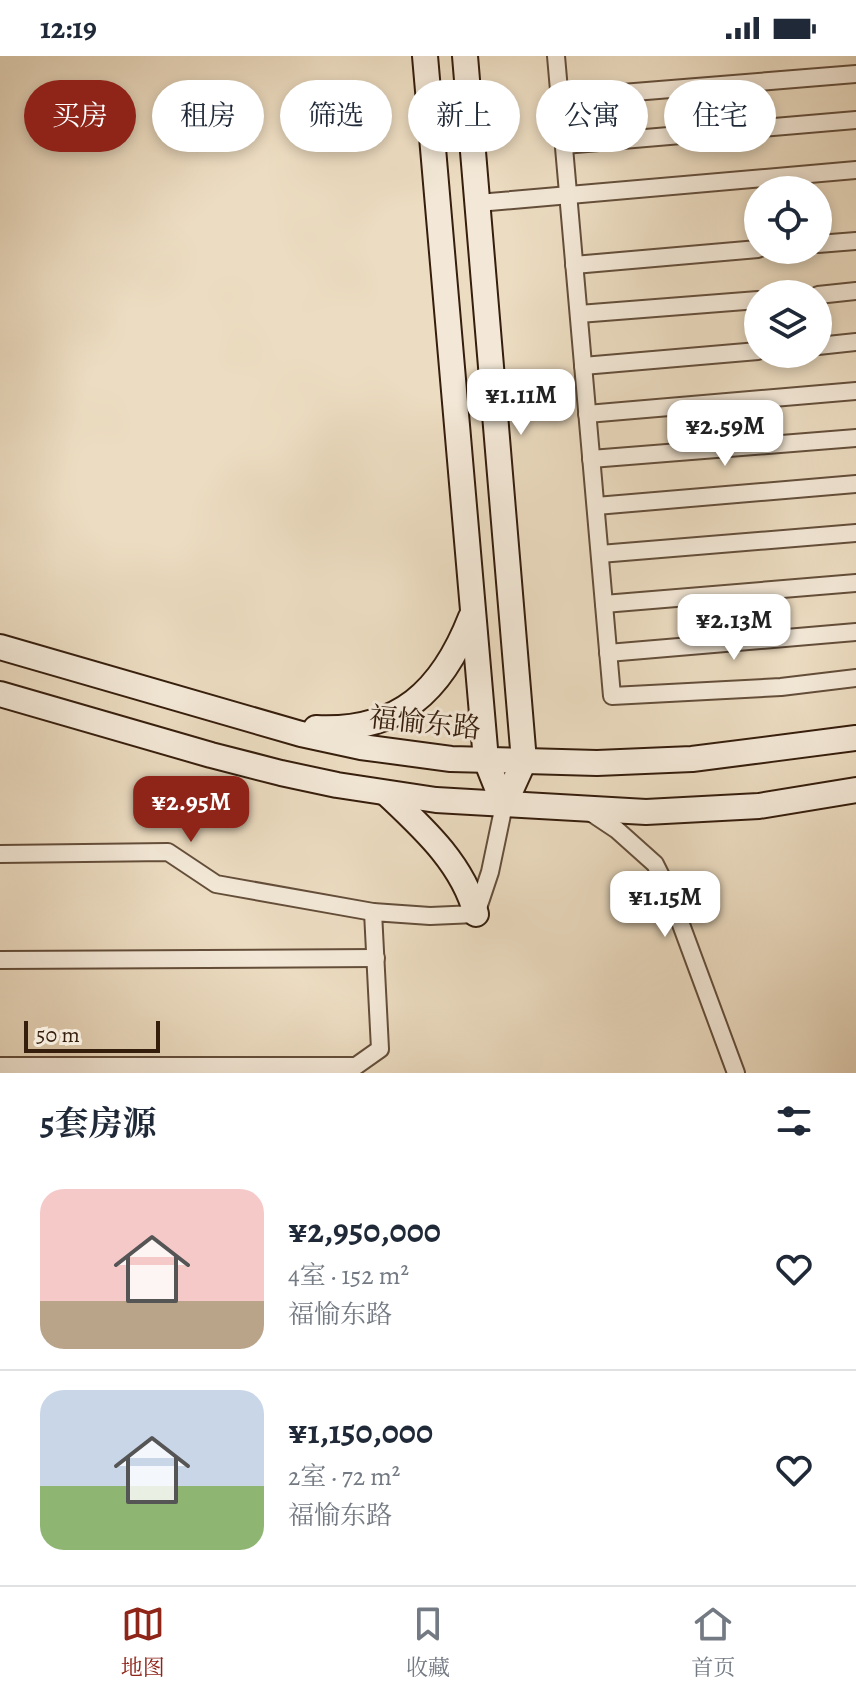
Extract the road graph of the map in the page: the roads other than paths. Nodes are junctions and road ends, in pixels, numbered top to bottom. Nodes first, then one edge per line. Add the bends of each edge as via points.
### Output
1 (425, 56) edge
2 (465, 56) edge
3 (556, 56) edge
4 (856, 74) edge
5 (558, 80) edge
6 (648, 91) edge
7 (856, 120) edge
8 (648, 138) edge
9 (565, 152) edge
10 (856, 170) edge
11 (568, 195) junction
12 (478, 203) junction
13 (438, 206) junction
14 (856, 241) edge
15 (832, 243) edge
16 (744, 250) edge
17 (574, 265) junction
18 (856, 291) edge
19 (832, 294) edge
20 (744, 301) edge
21 (579, 314) junction
22 (856, 342) edge
23 (832, 345) edge
24 (744, 352) edge
25 (583, 366) junction
26 (856, 391) edge
27 (587, 414) junction
28 (856, 438) edge
29 (591, 459) junction
30 (856, 484) edge
31 (596, 506) junction
32 (856, 533) edge
33 (600, 554) junction
34 (856, 583) edge
35 (604, 604) junction
36 (473, 611) junction
37 (856, 632) edge
38 (0, 647) edge
39 (608, 653) junction
40 (856, 678) edge
41 (0, 694) edge
42 (274, 725) junction
43 (856, 738) edge
44 (361, 747) junction
45 (486, 760) junction
46 (524, 761) junction
47 (353, 788) junction
48 (856, 790) edge
49 (387, 794) junction
50 (504, 805) junction
51 (585, 809) junction
52 (0, 854) edge
53 (373, 912) junction
54 (476, 914) junction
55 (376, 958) junction
56 (0, 960) edge
57 (0, 1066) edge
58 (736, 1073) edge

1 - 13 street
2 - 12 street
3 - 5 street
4 - 6 street
7 - 8 street
9 - 11 street
10 - 11 street
11 - 12 street
11 - 17 street
12 - 13 street
12 - 46 street
13 - 36 street
14 - 15 street
16 - 17 street
17 - 21 street
18 - 19 street
20 - 21 street
21 - 25 street
22 - 23 street
24 - 25 street
25 - 27 street
26 - 27 street
27 - 29 street
28 - 29 street
29 - 31 street
30 - 31 street
31 - 33 street
32 - 33 street
33 - 35 street
34 - 35 street
35 - 39 street
36 - 42 street via 458,649 431,685 395,715 354,726
36 - 45 street
37 - 39 street
38 - 42 street, 福愉东路
39 - 40 street via 612,696
41 - 47 street via 211,755
42 - 44 street, 福愉东路
43 - 46 street, 福愉东路 via 692,759
44 - 45 street, 福愉东路
44 - 47 street
45 - 46 street, 福愉东路
45 - 50 street
46 - 50 street
47 - 49 street
48 - 51 street via 708,810
49 - 50 street
49 - 54 street via 438,842
50 - 51 street
50 - 54 street
51 - 58 street via 655,864
52 - 53 street via 168,852 216,884
53 - 54 street
53 - 55 street
55 - 56 street
55 - 57 street via 380,1049 356,1066

